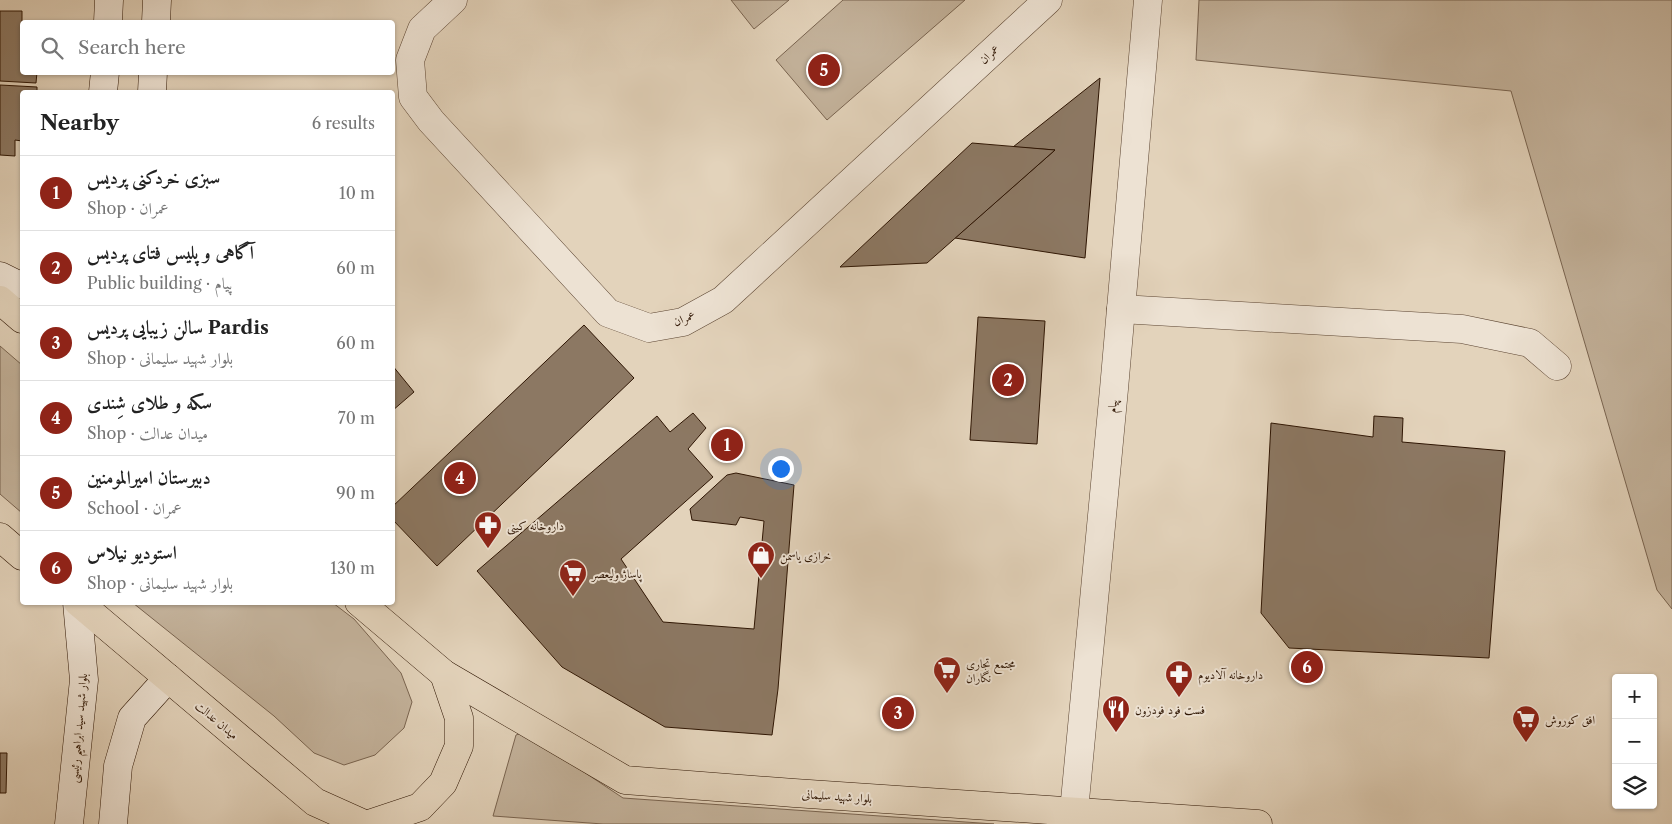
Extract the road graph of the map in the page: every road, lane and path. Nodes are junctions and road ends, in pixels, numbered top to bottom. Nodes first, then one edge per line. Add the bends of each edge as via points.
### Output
1 (109, 0) edge
2 (157, 0) edge
3 (453, 0) edge
4 (1048, 0) edge
5 (1148, 0) edge
6 (108, 20) edge
7 (156, 20) edge
8 (105, 75) edge
9 (153, 75) edge
10 (103, 90) edge
11 (152, 90) edge
12 (0, 276) edge
13 (20, 284) edge
14 (0, 300) edge
15 (1121, 309) junction
16 (20, 317) edge
17 (1556, 366) dead end
18 (0, 537) edge
19 (20, 554) edge
20 (77, 605) edge
21 (81, 605) edge
22 (363, 605) edge
23 (444, 674) junction
24 (168, 678) junction
25 (1074, 811) junction
26 (69, 824) edge
27 (113, 824) edge
28 (364, 824) edge
29 (369, 824) edge
30 (1258, 824) edge

1 - 6 street
2 - 7 street
3 - 4 street, عمران via 422,29 410,60 413,96 431,121 608,313 648,328 683,322 723,300
5 - 15 street, پیام
8 - 10 street
9 - 11 street
12 - 13 street
14 - 16 main road
15 - 17 street via 1462,329 1530,343
15 - 25 street, پیام
18 - 19 main road
20 - 26 street, بلوار شهید سید ابراهیم رئیسی via 84,680
21 - 24 main road, میدان عدالت
22 - 23 main road
23 - 25 main road, بلوار شهید سلیمانی via 625,780
23 - 29 main road via 459,718 459,746 443,783 420,807
24 - 27 street via 132,718 118,766
24 - 28 main road, میدان عدالت via 315,802
25 - 30 main road, بلوار شهید سلیمانی

